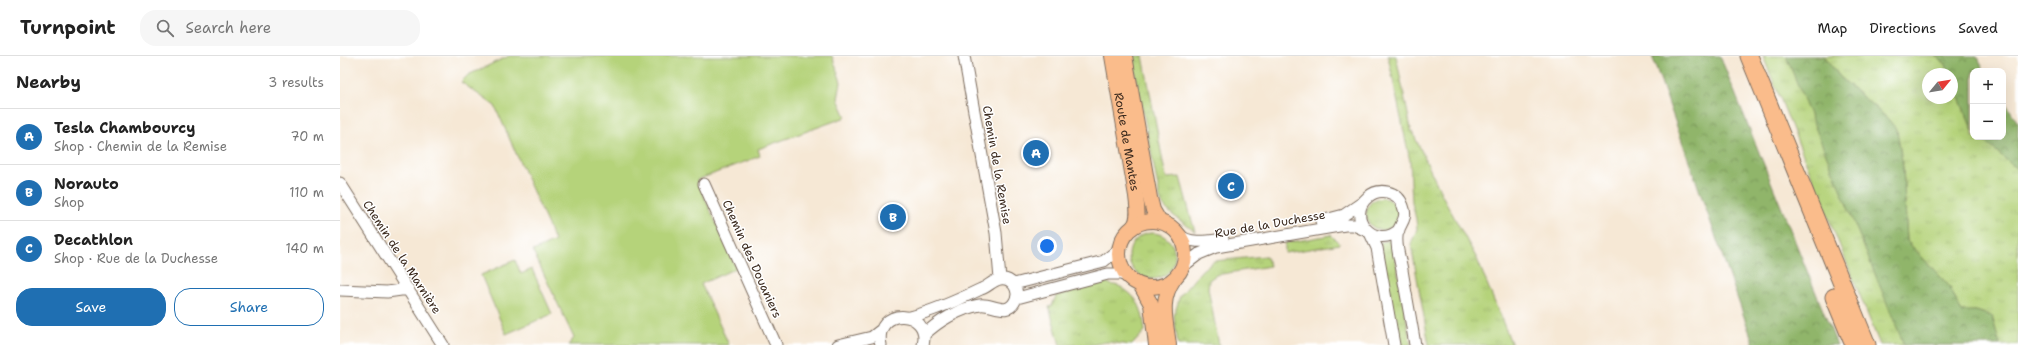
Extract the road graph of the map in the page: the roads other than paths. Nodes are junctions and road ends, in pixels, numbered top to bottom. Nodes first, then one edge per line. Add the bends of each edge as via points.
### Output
1 (964, 56) edge
2 (1112, 56) edge
3 (1125, 56) edge
4 (1737, 56) edge
5 (1749, 56) edge
6 (340, 183) edge
7 (704, 184) dead end
8 (1363, 202) junction
9 (1160, 222) junction
10 (1133, 227) junction
11 (1398, 230) junction
12 (1369, 232) junction
13 (1178, 234) junction
14 (1119, 249) junction
15 (1182, 267) junction
16 (1128, 277) junction
17 (1000, 279) junction
18 (1174, 279) junction
19 (1014, 284) junction
20 (1141, 286) junction
21 (408, 289) junction
22 (340, 290) edge
23 (1017, 298) junction
24 (910, 317) junction
25 (881, 330) junction
26 (923, 340) edge
27 (443, 345) edge
28 (776, 345) edge
29 (838, 345) edge
30 (881, 345) edge
31 (1156, 345) edge
32 (1169, 345) edge
33 (1394, 345) edge
34 (1415, 345) edge
35 (1854, 345) edge
36 (1867, 345) edge

1 - 17 street, Chemin de la Remise via 996,234
2 - 10 main road, Route de Mantes via 1137,200 1137,218
3 - 9 main road via 1150,198
4 - 35 highway
5 - 36 highway
6 - 21 street, Chemin de la Marnière
7 - 28 street, Chemin des Douaniers
8 - 11 street via 1368,196 1379,192 1396,196 1402,202 1405,213
8 - 12 street via 1360,217
8 - 13 street, Rue de la Duchesse via 1344,215 1264,232 1205,242 1189,240
9 - 10 main road via 1146,222
9 - 13 main road
10 - 14 main road via 1123,238
11 - 12 street via 1385,237
11 - 34 street via 1397,245
12 - 15 street, Rue de la Duchesse via 1354,225 1345,225 1247,240 1206,250
12 - 33 street via 1377,248
13 - 15 main road via 1185,250
14 - 16 main road via 1120,264
14 - 19 street via 1104,261
15 - 18 main road
16 - 20 main road
16 - 23 street via 1116,273 1108,274
17 - 19 street via 1006,279
17 - 24 street via 982,289
18 - 20 main road via 1160,286
18 - 32 main road via 1166,291 1164,301
19 - 23 street
20 - 31 main road via 1151,304
21 - 22 street via 387,292
21 - 27 street, Chemin de la Marnière
23 - 26 street via 1012,306 1004,309 986,304 972,307 940,321
24 - 25 street via 893,318
24 - 26 street via 919,324
25 - 29 street via 872,336
25 - 30 street

